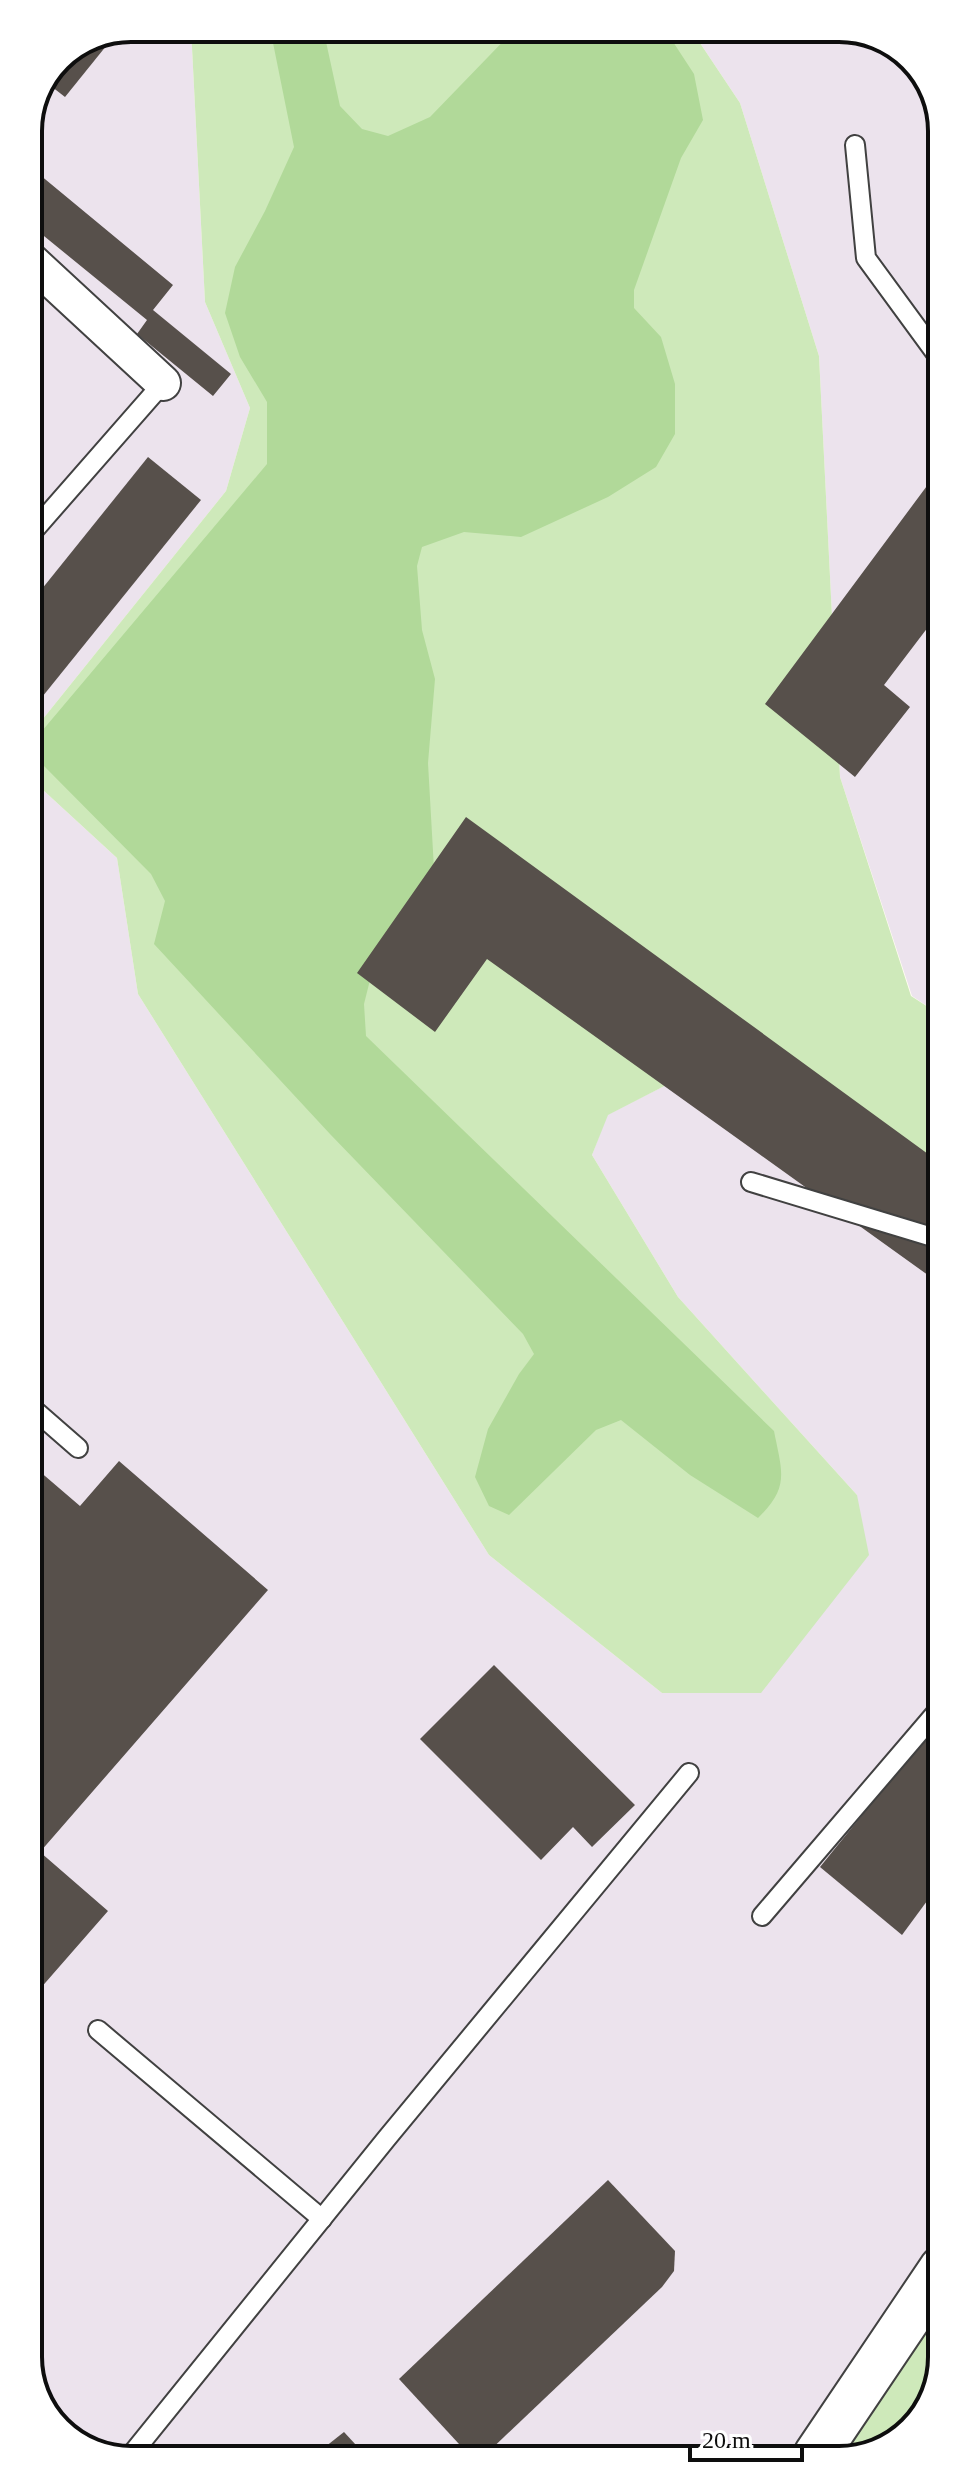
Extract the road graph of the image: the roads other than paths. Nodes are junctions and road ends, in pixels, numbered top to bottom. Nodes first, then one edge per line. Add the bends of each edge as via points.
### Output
1 (855, 145) dead end
2 (42, 271) edge
3 (928, 343) edge
4 (163, 383) joint
5 (42, 521) edge
6 (751, 1182) dead end
7 (928, 1236) edge
8 (42, 1417) edge
9 (78, 1448) dead end
10 (928, 1722) edge
11 (689, 1773) dead end
12 (762, 1916) dead end
13 (98, 2030) dead end
14 (322, 2219) junction
15 (928, 2289) edge
16 (138, 2446) edge
17 (822, 2446) edge

1 - 3 lane via 866,258
2 - 4 street
4 - 5 lane
6 - 7 lane
8 - 9 lane
10 - 12 lane
11 - 14 lane
13 - 14 lane
14 - 16 lane
15 - 17 street

